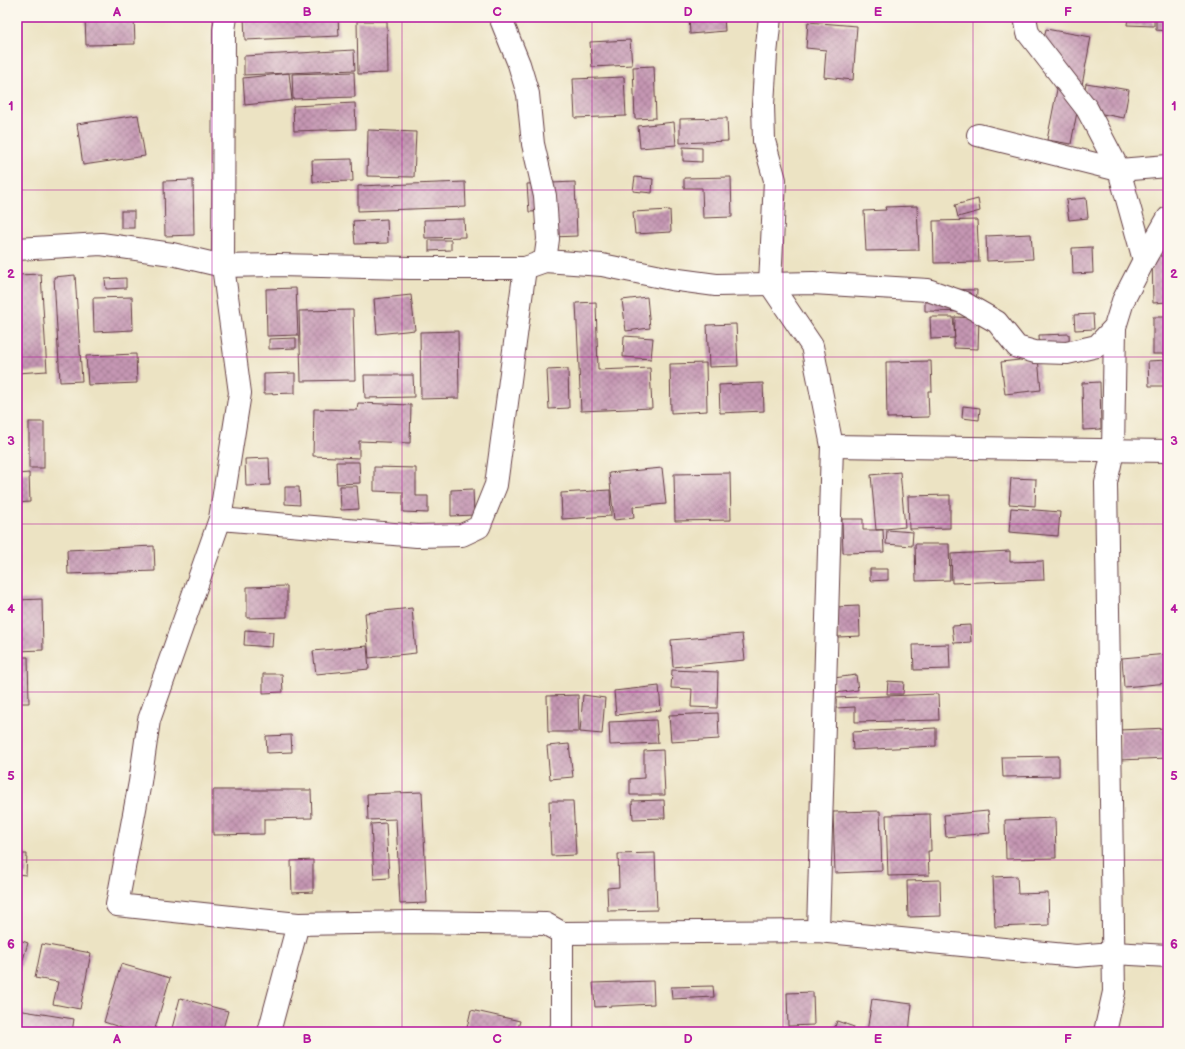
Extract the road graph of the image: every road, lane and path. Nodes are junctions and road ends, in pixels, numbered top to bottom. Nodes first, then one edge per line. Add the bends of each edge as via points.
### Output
1 (226, 17) edge
2 (500, 17) edge
3 (770, 17) edge
4 (1025, 17) edge
5 (978, 135) dead end
6 (1168, 166) edge
7 (1119, 170) junction
8 (1168, 218) edge
9 (17, 249) edge
10 (1144, 260) junction
11 (535, 265) junction
12 (223, 266) junction
13 (770, 284) junction
14 (1115, 327) junction
15 (832, 446) junction
16 (1113, 450) junction
17 (1168, 452) edge
18 (220, 519) junction
19 (298, 924) junction
20 (818, 930) junction
21 (562, 933) junction
22 (1113, 953) junction
23 (1168, 956) edge
24 (269, 1032) edge
25 (560, 1032) edge
26 (1105, 1032) edge

1 - 12 street
2 - 11 street via 528,94 533,144 545,196 548,239
3 - 13 street via 763,105 764,141 775,180
4 - 7 street via 1028,33 1087,109
5 - 7 street
6 - 7 street
7 - 10 street
8 - 10 street
9 - 12 street via 101,244 172,254
10 - 14 street via 1123,302
11 - 12 street via 409,268
11 - 13 street via 602,265 716,285
11 - 18 street via 496,485 479,527 462,535 417,536
12 - 18 street via 240,393
13 - 14 street via 813,283 928,290 962,302 997,322 1017,348 1035,352 1067,353 1097,346
13 - 15 street via 812,346
14 - 16 street
15 - 16 street
15 - 20 street
16 - 17 street
16 - 22 street via 1106,483
18 - 19 street via 150,720 117,905
19 - 21 street via 546,924
19 - 24 street
20 - 21 street
20 - 22 street via 1076,956
21 - 25 street
22 - 23 street
22 - 26 street via 1114,992

